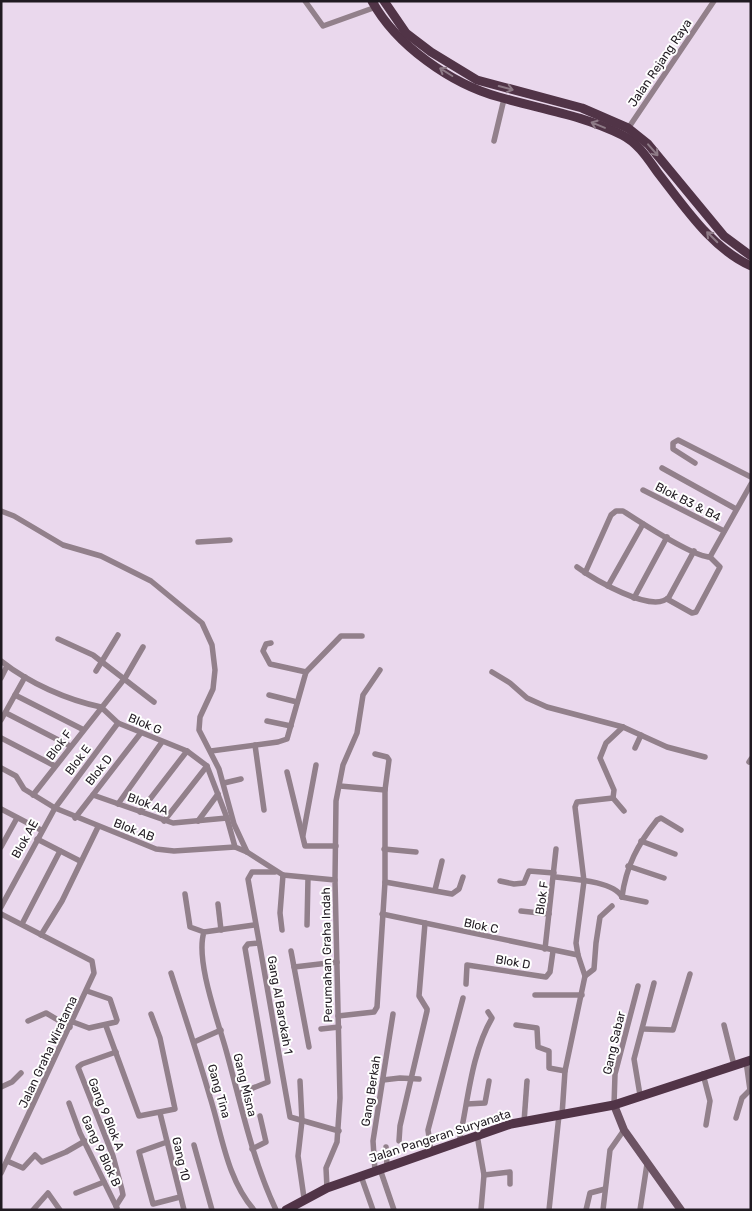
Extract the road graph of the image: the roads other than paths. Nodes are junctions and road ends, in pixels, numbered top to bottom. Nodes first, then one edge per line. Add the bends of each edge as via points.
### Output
1 (305, 1) edge
2 (384, 1) edge
3 (714, 1) edge
4 (374, 4) edge
5 (504, 99) junction
6 (626, 132) junction
7 (494, 141) dead end
8 (751, 256) edge
9 (751, 266) edge
10 (695, 463) dead end
11 (662, 468) dead end
12 (751, 477) edge
13 (751, 484) edge
14 (643, 490) dead end
15 (736, 509) junction
16 (1, 511) edge
17 (643, 524) junction
18 (724, 531) junction
19 (667, 537) junction
20 (230, 540) dead end
21 (198, 542) dead end
22 (694, 551) junction
23 (712, 555) junction
24 (577, 567) dead end
25 (585, 572) junction
26 (608, 586) junction
27 (634, 598) junction
28 (667, 599) junction
29 (118, 634) dead end
30 (362, 636) dead end
31 (58, 639) dead end
32 (271, 643) dead end
33 (143, 647) dead end
34 (1, 661) edge
35 (102, 662) junction
36 (7, 666) junction
37 (380, 670) dead end
38 (96, 671) dead end
39 (306, 672) junction
40 (492, 672) dead end
41 (25, 677) junction
42 (1, 678) edge
43 (124, 678) junction
44 (15, 695) junction
45 (269, 695) dead end
46 (154, 702) dead end
47 (298, 702) junction
48 (101, 707) junction
49 (6, 713) junction
50 (1, 720) edge
51 (267, 720) dead end
52 (118, 724) junction
53 (291, 726) junction
54 (623, 727) junction
55 (82, 730) junction
56 (140, 734) junction
57 (641, 735) junction
58 (1, 738) edge
59 (162, 742) junction
60 (255, 744) junction
61 (70, 746) junction
62 (636, 748) dead end
63 (187, 751) junction
64 (210, 751) junction
65 (375, 754) dead end
66 (705, 757) dead end
67 (316, 765) dead end
68 (55, 766) junction
69 (208, 766) junction
70 (1, 768) edge
71 (287, 772) dead end
72 (241, 778) dead end
73 (224, 783) junction
74 (340, 786) junction
75 (385, 790) junction
76 (218, 794) junction
77 (33, 795) junction
78 (93, 795) junction
79 (613, 798) junction
80 (118, 804) junction
81 (55, 808) junction
82 (1, 809) edge
83 (264, 810) dead end
84 (624, 811) dead end
85 (140, 812) junction
86 (17, 818) junction
87 (75, 818) junction
88 (227, 818) junction
89 (164, 821) junction
90 (198, 821) junction
91 (98, 827) junction
92 (41, 830) junction
93 (681, 830) dead end
94 (302, 837) junction
95 (37, 838) junction
96 (641, 841) junction
97 (336, 846) junction
98 (1, 847) edge
99 (234, 847) junction
100 (384, 849) junction
101 (556, 849) dead end
102 (60, 850) junction
103 (247, 852) junction
104 (416, 852) dead end
105 (675, 854) dead end
106 (80, 861) junction
107 (442, 861) dead end
108 (628, 866) junction
109 (275, 872) junction
110 (283, 875) junction
111 (554, 875) junction
112 (463, 877) dead end
113 (308, 878) junction
114 (664, 878) dead end
115 (335, 880) junction
116 (500, 881) dead end
117 (584, 881) junction
118 (385, 882) junction
119 (435, 890) junction
120 (185, 894) dead end
121 (622, 897) junction
122 (646, 902) dead end
123 (218, 904) dead end
124 (612, 906) dead end
125 (1, 907) edge
126 (521, 911) dead end
127 (1, 914) edge
128 (382, 914) junction
129 (549, 914) junction
130 (22, 924) junction
131 (425, 924) junction
132 (254, 925) junction
133 (307, 925) dead end
134 (221, 930) junction
135 (282, 930) dead end
136 (204, 932) junction
137 (41, 935) junction
138 (258, 943) junction
139 (545, 949) junction
140 (291, 951) dead end
141 (553, 951) junction
142 (578, 955) junction
143 (337, 962) junction
144 (294, 968) junction
145 (170, 973) dead end
146 (690, 974) dead end
147 (586, 976) junction
148 (654, 983) dead end
149 (466, 984) dead end
150 (638, 986) dead end
151 (87, 991) junction
152 (535, 994) dead end
153 (582, 994) junction
154 (463, 998) dead end
155 (488, 1012) dead end
156 (151, 1014) dead end
157 (393, 1014) dead end
158 (338, 1016) junction
159 (28, 1021) dead end
160 (71, 1024) junction
161 (516, 1025) dead end
162 (106, 1026) junction
163 (724, 1026) dead end
164 (338, 1027) junction
165 (321, 1029) dead end
166 (221, 1030) junction
167 (644, 1030) junction
168 (194, 1042) junction
169 (309, 1047) dead end
170 (116, 1052) junction
171 (748, 1061) edge
172 (734, 1065) junction
173 (565, 1071) junction
174 (20, 1073) dead end
175 (704, 1074) junction
176 (411, 1078) junction
177 (300, 1080) dead end
178 (383, 1080) junction
179 (419, 1080) dead end
180 (489, 1081) dead end
181 (527, 1081) dead end
182 (2, 1086) edge
183 (238, 1094) junction
184 (640, 1095) junction
185 (69, 1103) dead end
186 (467, 1104) junction
187 (614, 1105) junction
188 (160, 1113) junction
189 (560, 1115) junction
190 (260, 1116) dead end
191 (736, 1118) dead end
192 (302, 1121) junction
193 (524, 1122) junction
194 (706, 1125) dead end
195 (624, 1130) junction
196 (339, 1131) junction
197 (477, 1136) junction
198 (85, 1141) junction
199 (399, 1141) dead end
200 (168, 1142) junction
201 (459, 1142) junction
202 (194, 1145) dead end
203 (386, 1147) dead end
204 (252, 1149) junction
205 (431, 1151) junction
206 (647, 1164) junction
207 (3, 1166) edge
208 (381, 1169) junction
209 (484, 1175) junction
210 (361, 1176) junction
211 (104, 1182) junction
212 (510, 1184) dead end
213 (327, 1188) junction
214 (605, 1189) junction
215 (76, 1193) dead end
216 (180, 1198) junction
217 (304, 1198) junction
218 (153, 1204) junction
219 (117, 1208) edge
220 (147, 1209) edge
221 (33, 1210) edge
222 (60, 1210) edge
223 (184, 1210) edge
224 (212, 1210) edge
225 (254, 1210) edge
226 (276, 1210) edge
227 (286, 1210) edge
228 (373, 1210) edge
229 (394, 1210) edge
230 (481, 1210) edge
231 (550, 1210) edge
232 (586, 1210) edge
233 (604, 1210) edge
234 (640, 1210) edge
235 (681, 1210) edge

1 - 4 street via 323,26
2 -> 6 main road via 406,32 431,52 477,80 582,108
3 - 6 street, Jalan Rejang Raya
5 -> 4 main road via 465,84 407,47
6 -> 5 main road
5 - 7 street
6 -> 8 main road via 648,144 724,236
9 -> 6 main road via 709,235
10 - 12 street via 673,449 673,443 678,440
11 - 15 street
13 - 15 street
14 - 18 street, Blok B3 & B4
15 - 18 street
16 - 64 street via 63,545 101,556 155,584 196,616 209,637 214,658 214,681 198,723
17 - 19 street
17 - 25 street via 623,512 616,511 611,515
17 - 26 street
18 - 23 street
19 - 22 street
19 - 27 street
20 - 21 street
22 - 23 street
22 - 28 street
23 - 28 street via 720,567 696,612 692,613
24 - 25 street
25 - 26 street
26 - 27 street
27 - 28 street
29 - 35 street
30 - 39 street via 341,636
31 - 35 street
32 - 39 street via 266,644 264,651 270,664
33 - 43 street, Blok F
34 - 36 street
35 - 38 street
35 - 43 street
36 - 41 street
36 - 42 street
37 - 74 street via 363,695 358,727 343,765
39 - 47 street
40 - 54 street via 527,698 547,707
41 - 44 street
41 - 48 street via 81,703
43 - 46 street
43 - 48 street, Blok F
44 - 49 street
44 - 55 street
45 - 47 street
47 - 53 street
48 - 52 street, Blok G
48 - 55 street, Blok F
49 - 50 street
49 - 61 street
51 - 53 street
52 - 56 street, Blok G
52 - 81 street, Blok E
53 - 60 street via 284,741
54 - 57 street
54 - 79 street via 606,744 600,758 614,790
55 - 61 street, Blok F
56 - 59 street, Blok G
56 - 78 street, Blok D
57 - 62 street
57 - 66 street via 667,747
58 - 68 street
59 - 63 street, Blok G
59 - 80 street
60 - 64 street
60 - 83 street
61 - 68 street, Blok F
63 - 69 street
63 - 85 street
64 - 73 street
65 - 75 street via 388,758
67 - 94 street
68 - 77 street, Blok F
69 - 76 street
69 - 89 street
70 - 77 street, Blok AB via 16,776 24,789
71 - 94 street
72 - 73 street
73 - 103 street via 234,824
74 - 75 street
74 - 97 street via 336,801
75 - 100 street
76 - 88 street
76 - 90 street
77 - 81 street, Blok AB
78 - 80 street, Blok AA
78 - 87 street, Blok D
79 - 84 street
79 - 117 street via 583,800 575,807
80 - 85 street, Blok AA
81 - 87 street, Blok AB
81 - 92 street, Blok AE
82 - 86 street
85 - 89 street, Blok AA
86 - 92 street
86 - 98 street
87 - 91 street, Blok AB
88 - 90 street, Blok AA
88 - 99 street
89 - 90 street, Blok AA
91 - 99 street, Blok AB via 156,849
91 - 106 street
92 - 95 street, Blok AE
93 - 96 street via 659,818
94 - 97 street via 307,847
95 - 102 street
95 - 125 street, Blok AE
96 - 105 street
96 - 108 street
97 - 115 street
99 - 103 street, Perumahan Graha Indah
100 - 104 street
100 - 118 street
101 - 111 street, Blok F
102 - 106 street
102 - 130 street
103 - 109 street, Perumahan Graha Indah
106 - 137 street via 62,901
107 - 119 street
108 - 114 street
108 - 121 street
109 - 110 street, Perumahan Graha Indah
109 - 132 street, Gang Al Barokah 1 via 252,872 248,875
110 - 113 street, Perumahan Graha Indah
110 - 135 street
111 - 116 street via 529,871 524,883
111 - 117 street
111 - 129 street, Blok F
112 - 119 street via 456,894
113 - 115 street, Perumahan Graha Indah
113 - 133 street
115 - 143 street, Perumahan Graha Indah
117 - 121 street via 603,884 620,892
117 - 142 street via 576,933
118 - 119 street
118 - 128 street
120 - 136 street via 190,927
121 - 122 street
123 - 134 street
124 - 147 street via 600,917 594,968
126 - 129 street
127 - 130 street
128 - 131 street, Blok C
128 - 158 street via 376,1009 361,1015
129 - 139 street, Blok F
130 - 137 street
131 - 139 street, Blok C
131 - 176 street via 419,996 427,1010
132 - 134 street
132 - 138 street, Gang Al Barokah 1
134 - 136 street
136 - 166 street, Gang Misna via 203,962
137 - 151 street, Jalan Graha Wiratama via 92,961 94,973
138 - 183 street via 248,944 245,948 268,1082
138 - 192 street, Gang Al Barokah 1 via 290,1116
139 - 141 street, Blok C
140 - 144 street
141 - 142 street, Blok C
141 - 149 street, Blok D via 546,978 467,966
142 - 147 street
143 - 144 street
143 - 158 street, Perumahan Graha Indah
144 - 169 street
145 - 168 street, Gang Tina
146 - 167 street via 673,1030
147 - 153 street
148 - 167 street
150 - 187 street, Gang Sabar via 615,1074
151 - 160 street, Jalan Graha Wiratama
151 - 162 street via 110,999 117,1020
152 - 153 street
153 - 173 street
154 - 205 street via 428,1130
155 - 186 street via 492,1018 486,1026
156 - 188 street via 176,1106
157 - 178 street, Gang Berkah
158 - 164 street, Perumahan Graha Indah
159 - 160 street via 46,1013
160 - 162 street via 89,1028
160 - 207 street, Jalan Graha Wiratama
161 - 173 street via 536,1028 538,1048 549,1051 549,1068
162 - 170 street
163 - 172 street
164 - 165 street
164 - 196 street, Perumahan Graha Indah
166 - 168 street
166 - 183 street, Gang Misna
167 - 184 street via 634,1059
168 - 225 street, Gang Tina via 229,1164 241,1193
170 - 188 street via 139,1116
170 - 219 street, Gang 9 Blok A via 78,1067 122,1190
171 - 172 main road, Jalan Pangeran Suryanata
171 - 191 street via 750,1088 741,1101
172 - 175 main road, Jalan Pangeran Suryanata
173 - 189 street
174 - 182 street via 12,1082
175 - 184 main road, Jalan Pangeran Suryanata
175 - 194 street via 710,1101
176 - 178 street
176 - 179 street
176 - 199 street
177 - 192 street
178 - 208 street, Gang Berkah via 373,1141
180 - 186 street via 485,1103
181 - 193 street
183 - 204 street, Gang Misna
184 - 187 main road, Jalan Pangeran Suryanata
185 - 198 street, Gang 9 Blok B
186 - 201 street
187 - 189 main road, Jalan Pangeran Suryanata
187 - 195 main road
188 - 200 street, Gang 10
189 - 193 main road, Jalan Pangeran Suryanata
189 - 231 street
190 - 204 street via 266,1142
192 - 196 street
192 - 217 street via 298,1156
193 - 197 main road, Jalan Pangeran Suryanata
195 - 206 main road
195 - 214 street via 610,1150
196 - 213 street, Perumahan Graha Indah via 326,1168
197 - 201 main road, Jalan Pangeran Suryanata
197 - 209 street
198 - 207 street via 42,1162 35,1156 23,1168
198 - 211 street, Gang 9 Blok B
200 - 216 street, Gang 10
200 - 218 street via 139,1151
201 - 205 main road, Jalan Pangeran Suryanata
202 - 224 street
203 - 208 street
204 - 226 street, Gang Misna
205 - 208 main road, Jalan Pangeran Suryanata
206 - 234 street
206 - 235 main road
208 - 210 main road, Jalan Pangeran Suryanata
208 - 229 street
209 - 212 street via 510,1172
209 - 230 street
210 - 213 main road, Jalan Pangeran Suryanata
210 - 228 street
211 - 215 street
211 - 219 street, Gang 9 Blok B
213 - 217 main road, Jalan Pangeran Suryanata
214 - 232 street via 590,1193
214 - 233 street
216 - 218 street
216 - 223 street, Gang 10
217 - 227 main road, Jalan Pangeran Suryanata
218 - 220 street
221 - 222 street via 48,1193

